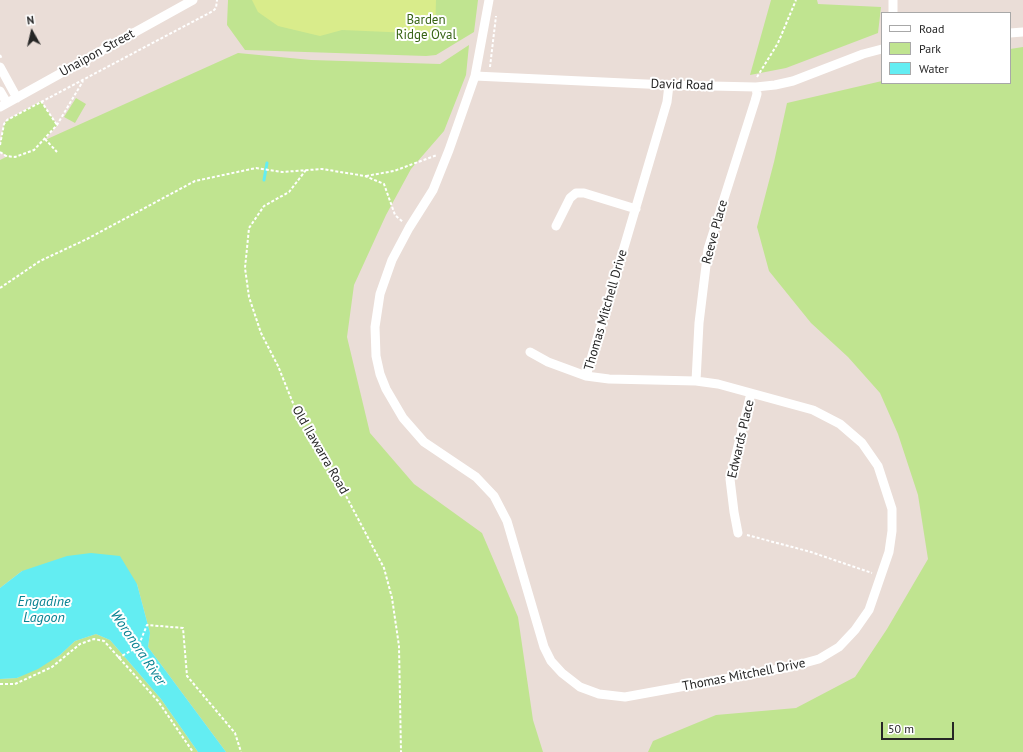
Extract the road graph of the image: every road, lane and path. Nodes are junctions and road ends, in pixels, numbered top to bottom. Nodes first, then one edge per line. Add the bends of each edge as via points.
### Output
1 (194, 0) edge
2 (217, 0) edge
3 (489, 0) edge
4 (796, 0) edge
5 (893, 0) edge
6 (893, 12) edge
7 (497, 15) dead end
8 (1023, 32) edge
9 (1011, 33) edge
10 (881, 48) edge
11 (0, 66) edge
12 (491, 68) dead end
13 (475, 76) junction
14 (764, 77) dead end
15 (752, 78) dead end
16 (83, 80) junction
17 (757, 82) junction
18 (669, 85) junction
19 (0, 91) edge
20 (17, 98) junction
21 (41, 101) junction
22 (3, 105) edge
23 (57, 126) junction
24 (45, 139) junction
25 (0, 144) edge
26 (449, 150) junction
27 (0, 152) edge
28 (57, 152) dead end
29 (306, 170) junction
30 (365, 176) junction
31 (636, 209) junction
32 (556, 226) dead end
33 (409, 228) junction
34 (0, 288) edge
35 (530, 352) dead end
36 (586, 376) junction
37 (696, 381) junction
38 (751, 393) junction
39 (738, 532) joint
40 (872, 573) dead end
41 (118, 658) junction
42 (0, 684) edge
43 (193, 752) edge
44 (241, 752) edge
45 (401, 752) edge

1 - 20 street, Unaipon Street
2 - 16 path via 213,11
3 - 13 street, Thomas Mitchell Drive
4 - 17 path via 778,43
5 - 6 street
7 - 12 path via 489,66
8 - 9 street
10 - 17 street, David Road via 793,81 775,85
11 - 20 street
13 - 18 street, David Road
13 - 26 street, Thomas Mitchell Drive
14 - 17 path
15 - 17 path
16 - 21 path
16 - 23 path
17 - 18 street, David Road
17 - 37 street, Reeve Place via 755,102 708,249 699,316
18 - 31 street, Thomas Mitchell Drive via 668,102
19 - 22 street
20 - 22 street, Unaipon Street
21 - 23 path
21 - 25 path via 7,120
23 - 24 path
24 - 27 path via 34,150 16,157 6,156
24 - 28 path
26 - 30 path via 394,171
26 - 33 street, Thomas Mitchell Drive via 432,190
29 - 30 path via 322,169
29 - 34 path via 282,172 256,168 195,181 40,262
29 - 45 path, Old Ilawarra Road via 289,192 264,206 249,228 245,268 249,297 261,333 297,413 335,475 384,568 392,598 399,646
30 - 33 path via 384,184 395,215
31 - 32 street via 584,193 576,193 570,198
31 - 36 street, Thomas Mitchell Drive
33 - 38 street, Thomas Mitchell Drive via 392,260 380,294 375,326 376,356 380,374 403,418 424,442 476,477 494,496 507,521 544,647 562,673 580,687 600,694 625,697 790,667 819,659 840,647 869,610 889,552 892,531 892,509 878,466 862,443 840,424 813,410
35 - 36 street via 548,362
36 - 37 street, Thomas Mitchell Drive
37 - 38 street, Thomas Mitchell Drive
38 - 39 street, Edwards Place via 730,479
39 - 40 path via 811,552
41 - 42 path via 104,641 94,639 80,644 52,667 15,684
41 - 43 path via 158,702
41 - 44 path via 138,647 148,625 183,628 187,676 235,734

